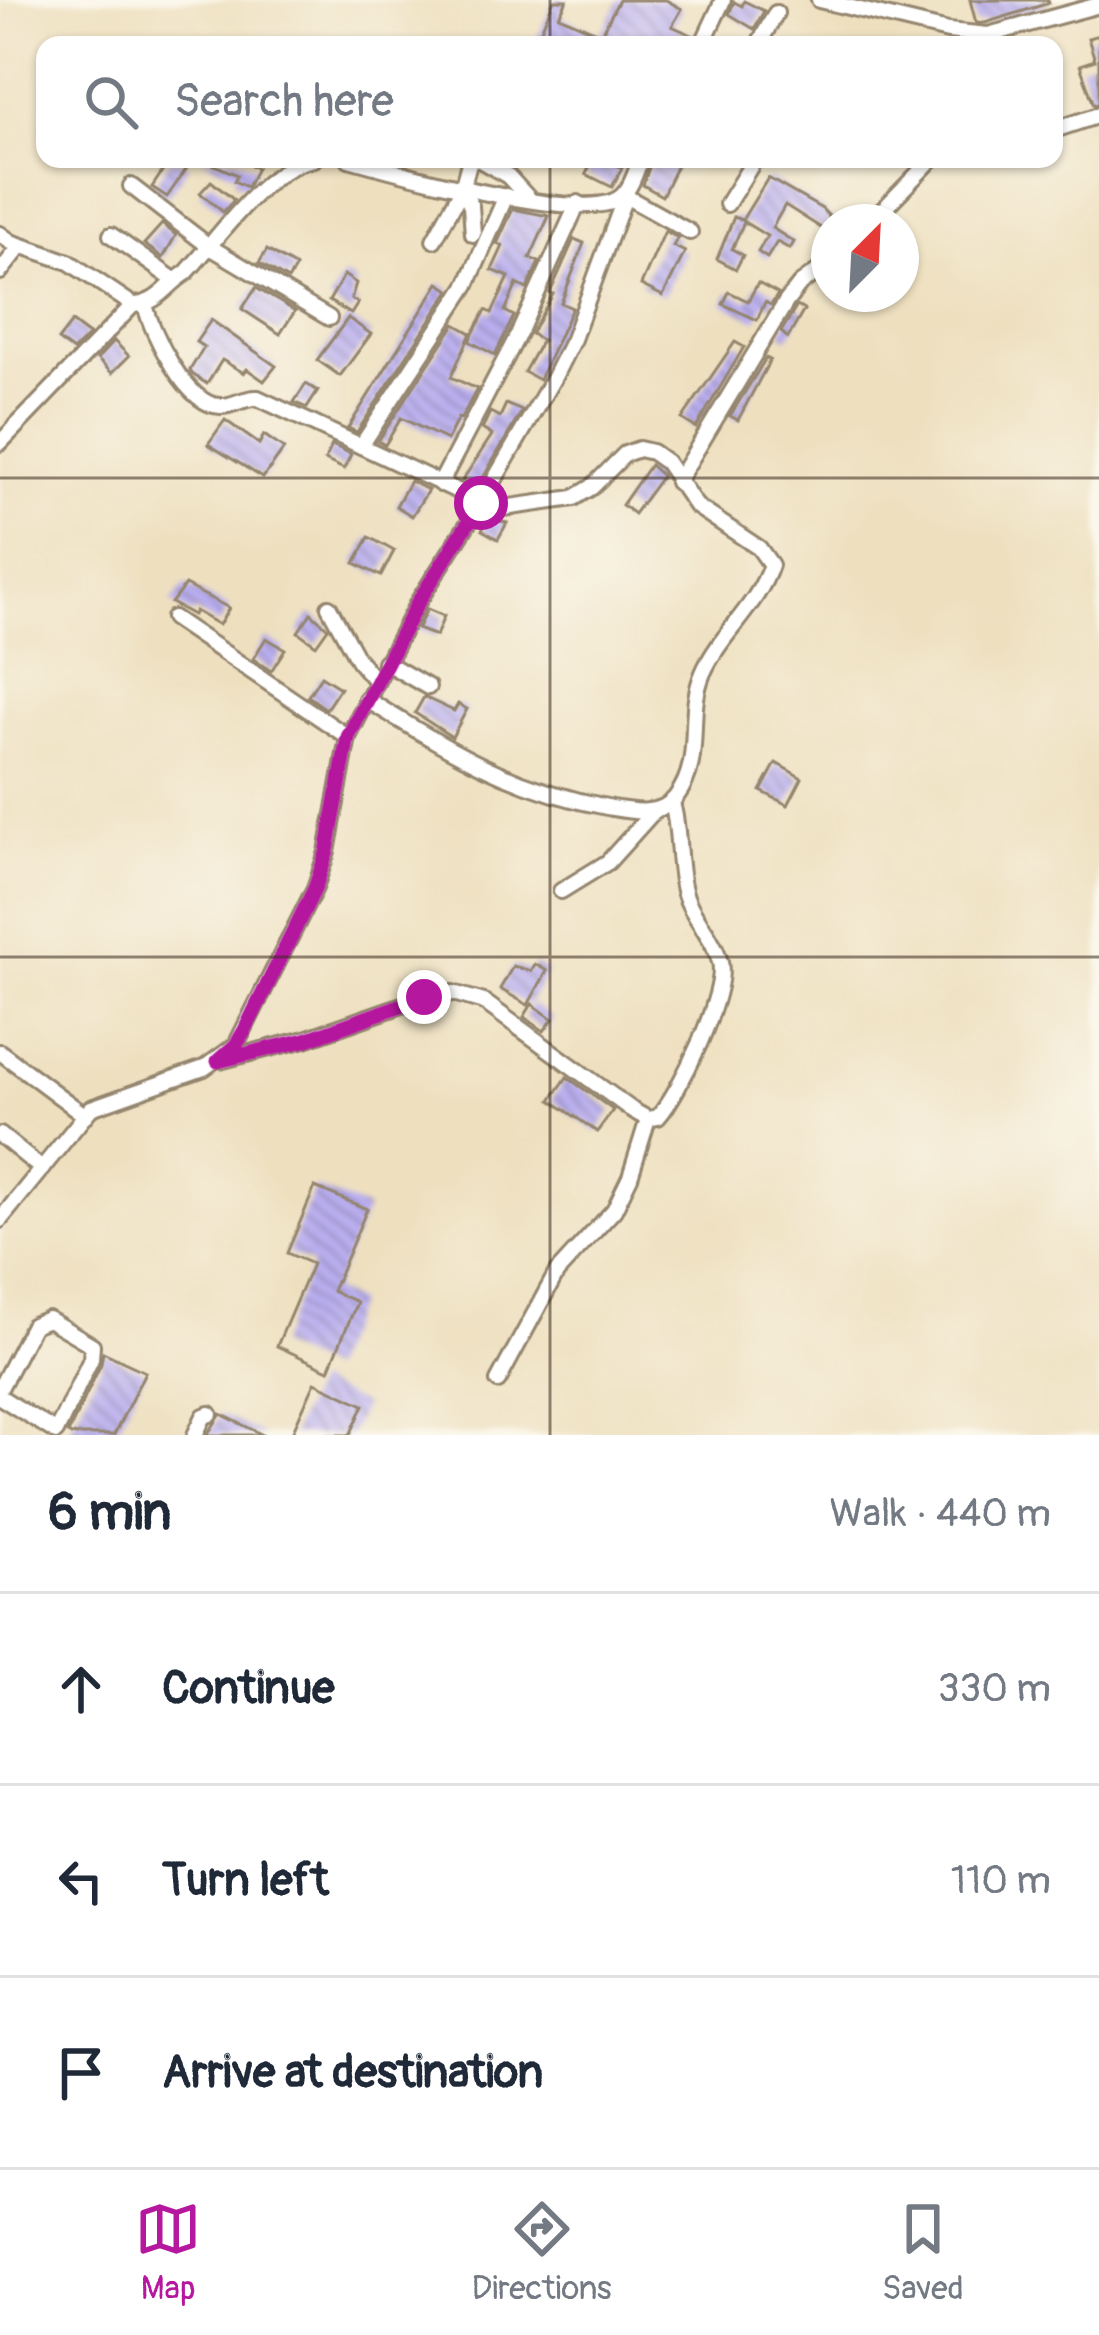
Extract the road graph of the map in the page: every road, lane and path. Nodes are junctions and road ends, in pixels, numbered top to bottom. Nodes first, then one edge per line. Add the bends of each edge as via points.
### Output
1 (723, 0) edge
2 (819, 0) edge
3 (889, 0) edge
4 (1078, 4) edge
5 (1099, 5) edge
6 (776, 14) dead end
7 (880, 15) junction
8 (706, 36) edge
9 (763, 36) edge
10 (1099, 115) edge
11 (1063, 127) edge
12 (290, 168) edge
13 (382, 168) edge
14 (471, 168) edge
15 (492, 168) edge
16 (637, 168) edge
17 (749, 168) edge
18 (923, 168) edge
19 (131, 185) dead end
20 (462, 190) junction
21 (626, 194) junction
22 (506, 196) junction
23 (529, 199) junction
24 (578, 203) junction
25 (727, 204) dead end
26 (888, 204) edge
27 (690, 232) dead end
28 (0, 234) edge
29 (472, 234) dead end
30 (112, 236) dead end
31 (434, 240) dead end
32 (21, 246) junction
33 (210, 247) junction
34 (0, 272) edge
35 (811, 276) edge
36 (173, 280) junction
37 (139, 304) junction
38 (329, 318) dead end
39 (0, 443) edge
40 (361, 446) junction
41 (677, 482) junction
42 (440, 484) junction
43 (481, 503) junction
44 (329, 607) dead end
45 (173, 618) dead end
46 (385, 662) junction
47 (376, 680) junction
48 (428, 687) dead end
49 (366, 699) junction
50 (348, 737) junction
51 (672, 802) junction
52 (653, 812) junction
53 (561, 891) dead end
54 (0, 1052) edge
55 (218, 1061) junction
56 (83, 1114) junction
57 (648, 1119) junction
58 (0, 1135) edge
59 (42, 1169) junction
60 (0, 1220) edge
61 (498, 1381) dead end
62 (0, 1388) edge
63 (0, 1397) edge
64 (210, 1414) dead end
65 (195, 1435) edge

1 - 8 street
2 - 7 street
3 - 7 street
4 - 5 street
4 - 7 street via 988,35
6 - 9 street
10 - 11 street
12 - 33 street
13 - 20 street
14 - 20 street
15 - 23 street
16 - 21 street
17 - 25 street
18 - 26 street
19 - 33 street
20 - 22 street
20 - 29 street
20 - 31 street
21 - 24 street
21 - 27 street
21 - 43 street via 573,339
22 - 23 street
22 - 40 street via 467,285
23 - 24 street
24 - 42 street
28 - 32 street
30 - 36 street
32 - 34 street
32 - 37 street via 69,262
33 - 36 street
33 - 38 street
35 - 41 street via 786,302
36 - 37 street via 158,299
37 - 39 street
37 - 40 street via 183,384 206,402 258,398
40 - 42 street
41 - 43 street via 666,462 639,449 574,498 509,509
41 - 51 street via 771,565 702,675 694,760
42 - 43 street
43 - 46 street
44 - 47 street
45 - 50 street
46 - 47 street
46 - 48 street
47 - 49 street
49 - 50 street
49 - 52 street via 509,781
50 - 55 street via 315,888 245,1030
51 - 52 street
51 - 57 street via 686,897 722,970 686,1068 664,1110
52 - 53 street via 608,862
54 - 56 street
55 - 56 street
55 - 57 street via 453,993 484,1002
56 - 59 street
57 - 61 street via 614,1210 557,1272
58 - 59 street
59 - 60 street
62 - 63 street via 40,1320 92,1345 56,1432
64 - 65 street

